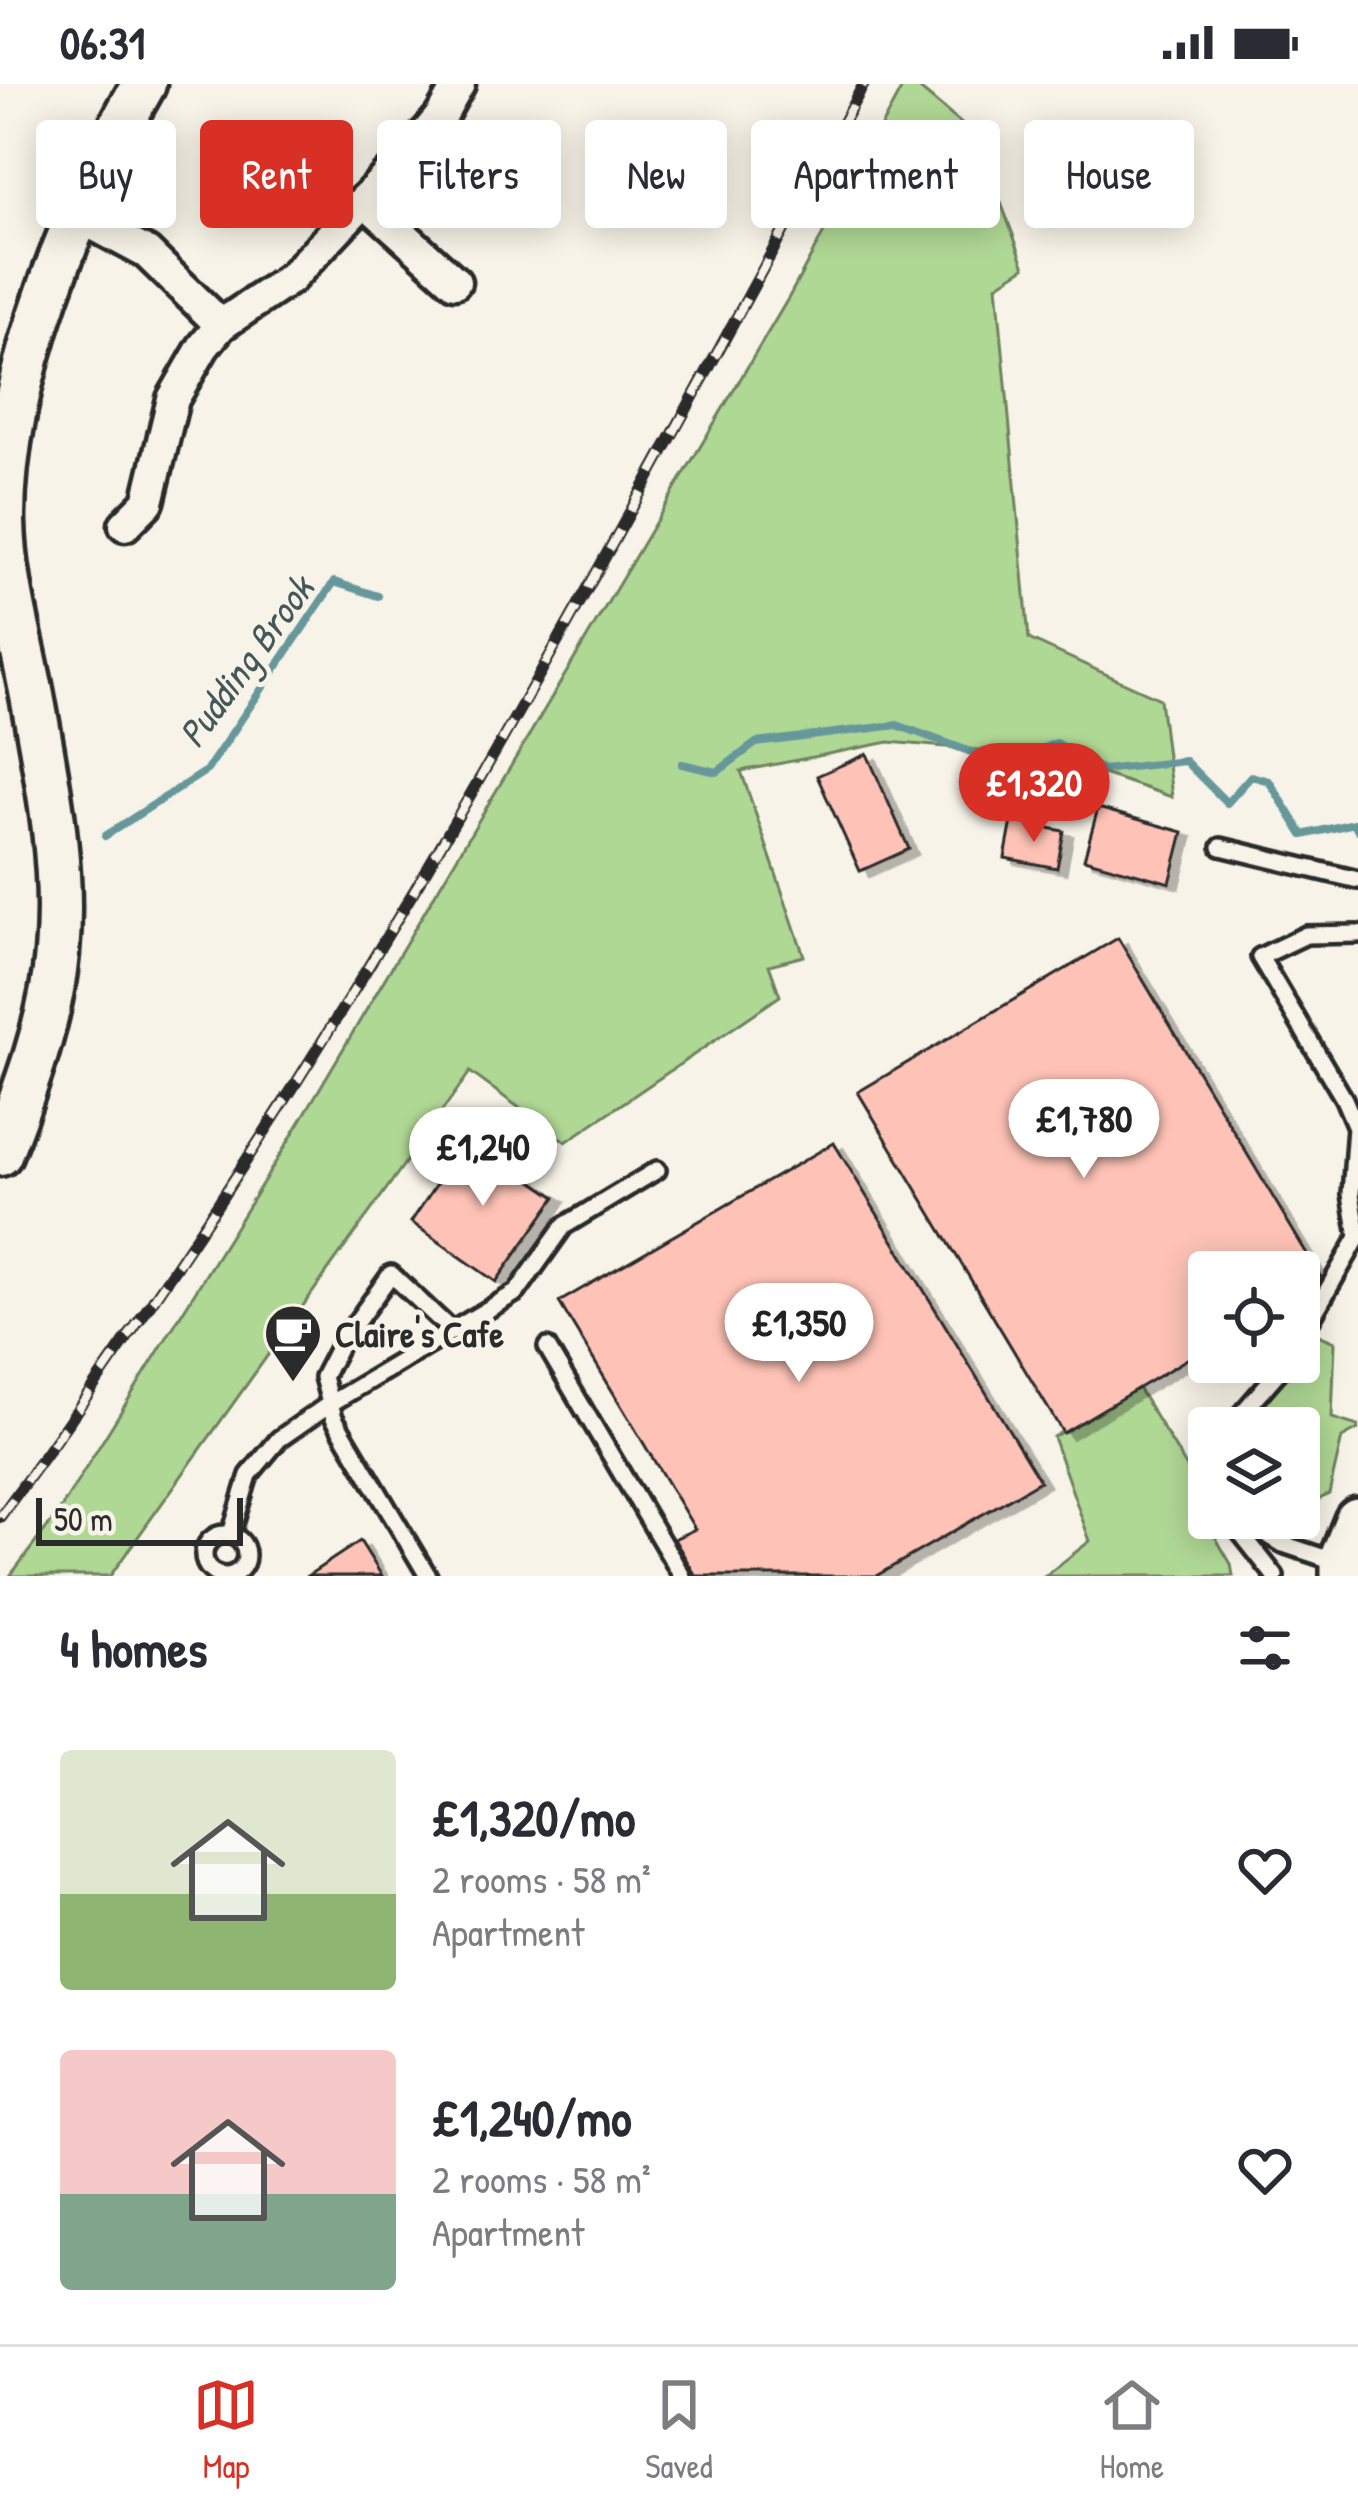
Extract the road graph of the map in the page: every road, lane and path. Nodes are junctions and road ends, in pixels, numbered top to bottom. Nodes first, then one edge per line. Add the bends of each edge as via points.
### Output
1 (144, 84) edge
2 (459, 84) edge
3 (127, 120) edge
4 (364, 200) junction
5 (76, 228) edge
6 (99, 228) edge
7 (455, 282) dead end
8 (220, 325) junction
9 (6, 435) edge
10 (125, 525) dead end
11 (10, 640) edge
12 (1222, 847) dead end
13 (1358, 880) edge
14 (1358, 934) edge
15 (0, 1154) edge
16 (657, 1169) dead end
17 (1320, 1304) edge
18 (453, 1332) junction
19 (547, 1347) dead end
20 (1268, 1383) edge
21 (328, 1405) junction
22 (1246, 1407) edge
23 (231, 1534) junction
24 (1246, 1539) edge
25 (1275, 1539) edge
26 (1347, 1546) edge
27 (202, 1571) edge
28 (247, 1571) edge
29 (428, 1576) edge
30 (682, 1576) edge
31 (1275, 1576) edge

1 - 3 main road
2 - 4 street via 441,116
4 - 7 street
4 - 8 street via 291,278
5 - 9 main road
6 - 8 street via 147,253
8 - 10 street via 173,399 148,502
9 - 11 main road
11 - 15 main road via 41,746 60,912 40,1041
12 - 13 lane
14 - 17 lane via 1306,935 1260,957 1356,1127 1351,1194 1358,1238
16 - 18 lane via 563,1226 518,1292
18 - 21 lane
18 - 21 lane via 391,1274 328,1365
19 - 30 lane
20 - 22 lane
21 - 23 lane via 278,1439 254,1467
21 - 29 lane
23 - 27 lane via 209,1541
23 - 28 lane via 246,1550
24 - 31 lane
25 - 26 lane
27 - 28 lane

